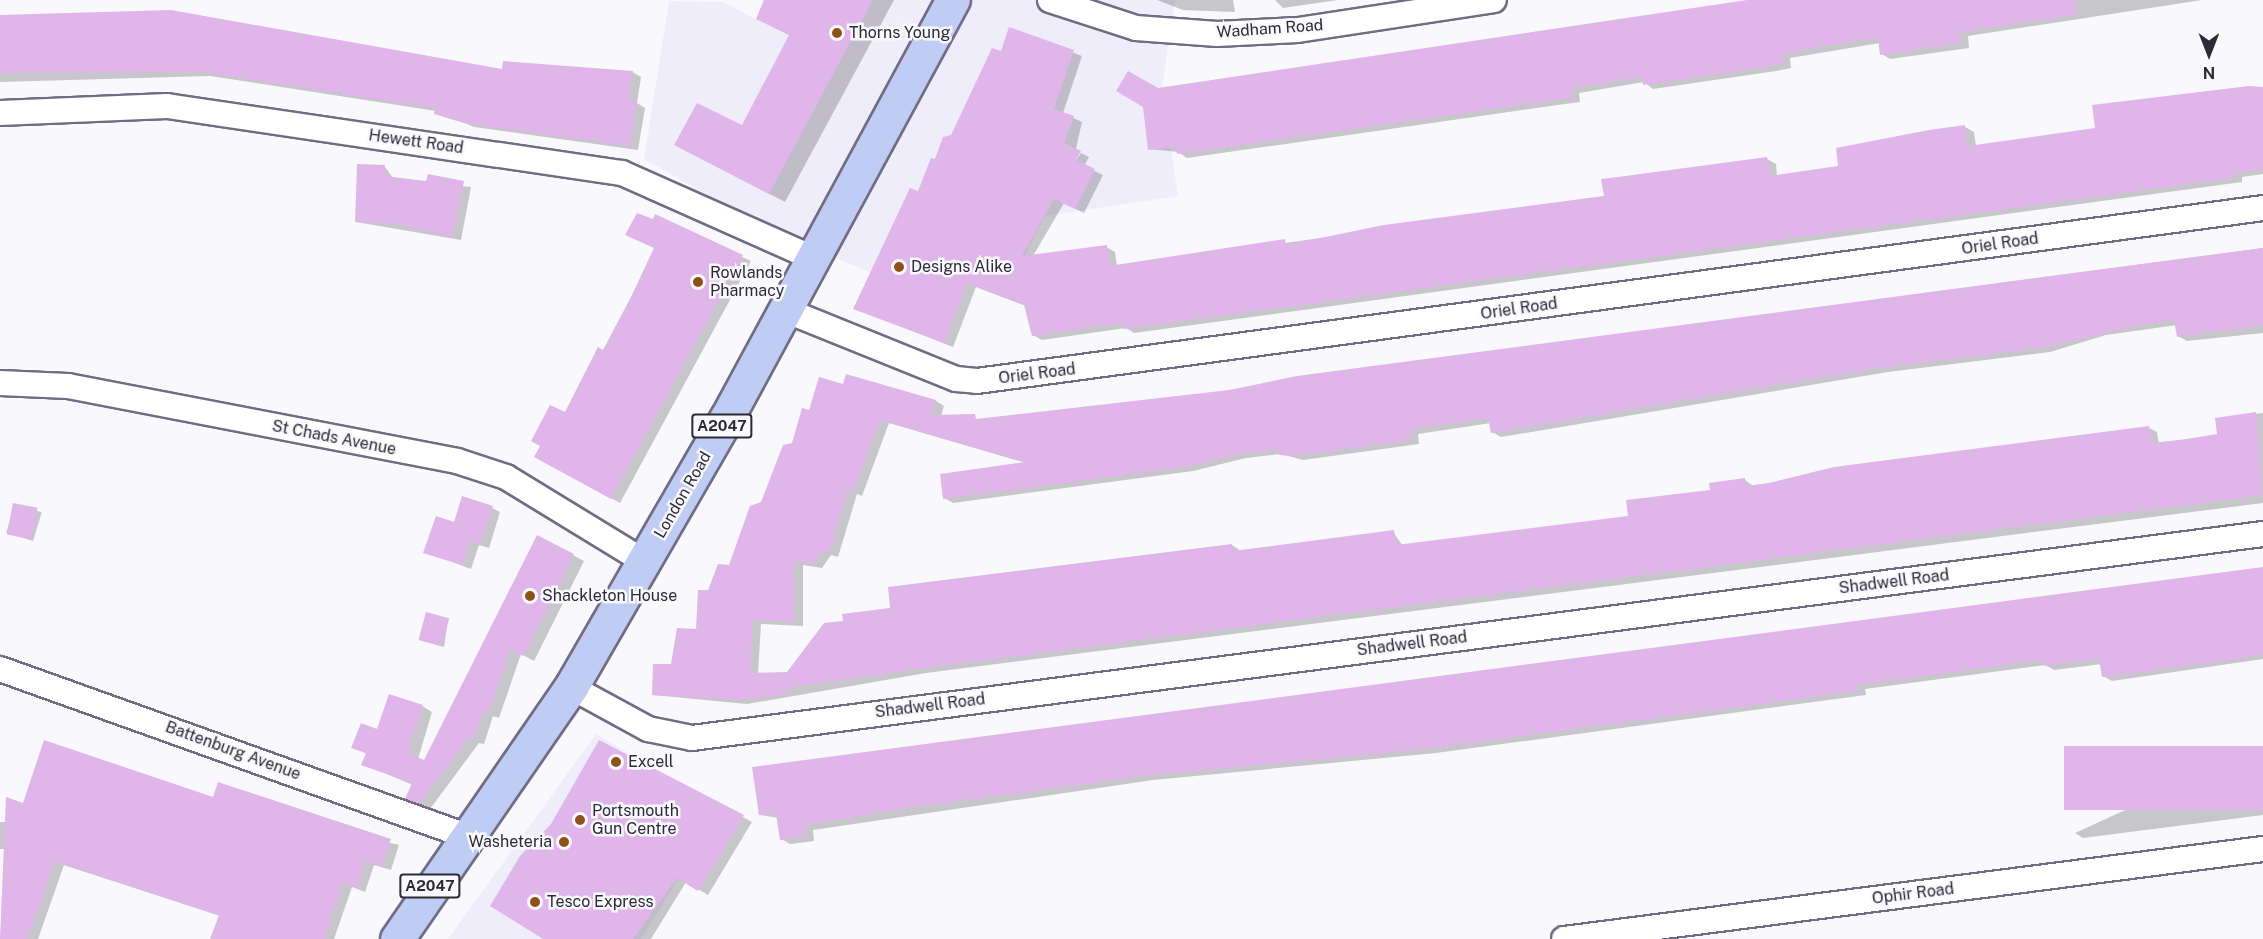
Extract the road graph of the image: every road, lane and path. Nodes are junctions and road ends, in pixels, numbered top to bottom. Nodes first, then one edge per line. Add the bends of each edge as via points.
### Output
1 (953, 0) edge
2 (1050, 0) edge
3 (1494, 0) edge
4 (0, 113) edge
5 (2263, 208) edge
6 (813, 258) junction
7 (785, 310) junction
8 (0, 383) edge
9 (2263, 534) edge
10 (645, 562) junction
11 (0, 669) edge
12 (571, 687) junction
13 (465, 835) junction
14 (2263, 849) edge
15 (397, 939) edge
16 (1564, 939) edge

1 - 6 main road, London Road / A2047
2 - 3 street, Wadham Road via 1136,28 1217,33 1298,30
4 - 6 street, Hewett Road via 167,106 622,173
5 - 7 street, Oriel Road via 987,381 956,379
6 - 7 main road, London Road / A2047
7 - 10 main road, London Road / A2047
8 - 10 street, St Chads Avenue via 68,386 457,461 506,477
9 - 12 street, Shadwell Road via 692,738 648,729
10 - 12 main road, London Road / A2047
11 - 13 street, Battenburg Avenue
12 - 13 main road, London Road / A2047
13 - 15 main road, London Road / A2047
14 - 16 street, Ophir Road

